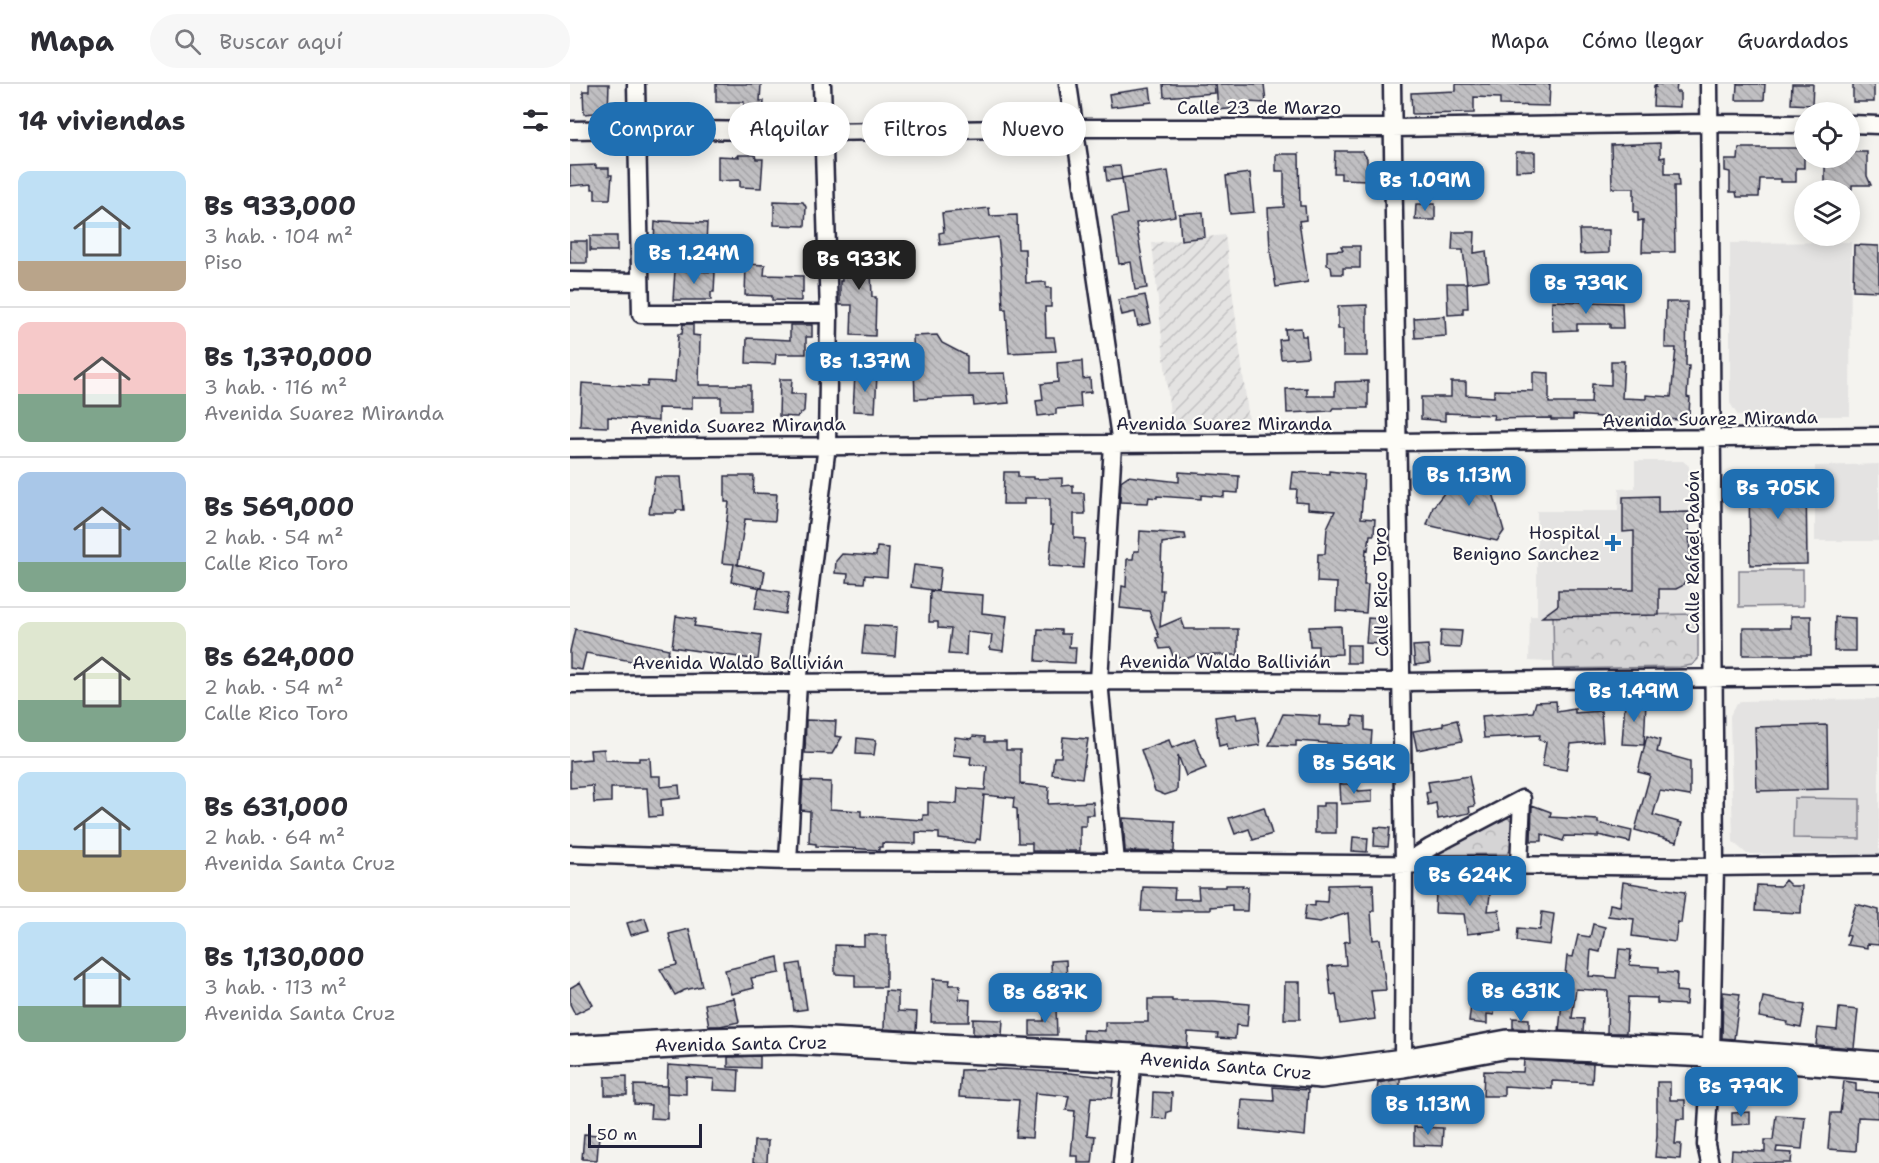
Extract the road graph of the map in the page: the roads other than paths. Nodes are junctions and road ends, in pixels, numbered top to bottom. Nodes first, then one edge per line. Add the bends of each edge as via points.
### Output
1 (636, 84) edge
2 (822, 84) edge
3 (1068, 84) edge
4 (1392, 84) edge
5 (1709, 84) edge
6 (636, 102) edge
7 (823, 102) edge
8 (1070, 102) edge
9 (1709, 123) junction
10 (1794, 124) edge
11 (1860, 124) edge
12 (1879, 124) edge
13 (1086, 128) edge
14 (1394, 128) junction
15 (981, 129) edge
16 (570, 130) edge
17 (588, 130) edge
18 (850, 132) edge
19 (638, 156) edge
20 (825, 156) edge
21 (1078, 156) edge
22 (570, 281) edge
23 (640, 282) junction
24 (829, 314) junction
25 (1879, 436) edge
26 (1711, 438) junction
27 (1398, 442) junction
28 (1117, 444) junction
29 (827, 445) junction
30 (570, 448) edge
31 (1879, 676) edge
32 (1713, 679) junction
33 (1099, 681) junction
34 (1401, 682) junction
35 (798, 683) junction
36 (570, 684) edge
37 (570, 854) edge
38 (788, 861) junction
39 (1116, 862) junction
40 (1404, 864) junction
41 (1519, 866) junction
42 (1879, 866) edge
43 (1715, 867) junction
44 (570, 1050) edge
45 (1711, 1053) junction
46 (1133, 1058) junction
47 (1403, 1063) junction
48 (1879, 1066) edge
49 (1122, 1163) edge
50 (1710, 1163) edge

1 - 6 street
2 - 7 street
3 - 8 street
4 - 14 street, Calle Rico Toro
5 - 9 street, Calle Rafael Pabón
9 - 10 street, Calle 23 de Marzo
9 - 14 street, Calle 23 de Marzo
9 - 26 street, Calle Rafael Pabón
11 - 12 street
13 - 14 street, Calle 23 de Marzo
14 - 27 street, Calle Rico Toro
15 - 18 street, Calle 23 de Marzo
16 - 17 street, Calle 23 de Marzo
19 - 23 street
20 - 24 street
21 - 28 street
22 - 23 street
23 - 24 street via 640,314
24 - 29 street
25 - 26 street, Avenida Suarez Miranda
26 - 27 street, Avenida Suarez Miranda
26 - 32 street, Calle Rafael Pabón
27 - 28 street, Avenida Suarez Miranda
27 - 34 street, Calle Rico Toro
28 - 29 street, Avenida Suarez Miranda
28 - 33 street
29 - 30 street, Avenida Suarez Miranda
29 - 35 street
31 - 32 street, Avenida Waldo Ballivián
32 - 34 street, Avenida Waldo Ballivián
32 - 43 street, Calle Rafael Pabón
33 - 34 street, Avenida Waldo Ballivián
33 - 35 street, Avenida Waldo Ballivián
33 - 39 street
34 - 40 street, Calle Rico Toro
35 - 36 street, Avenida Waldo Ballivián
35 - 38 street
37 - 38 street
38 - 39 street
39 - 40 street
40 - 41 street
40 - 41 street via 1522,799
40 - 47 street, Calle Rico Toro
41 - 43 street
42 - 43 street
43 - 45 street, Calle Rafael Pabón
44 - 46 main road, Avenida Santa Cruz via 792,1040
45 - 47 main road, Avenida Santa Cruz via 1508,1044
45 - 48 main road, Avenida Santa Cruz
45 - 50 street, Calle Rafael Pabón via 1706,1145
46 - 47 main road, Avenida Santa Cruz via 1321,1074
46 - 49 street

